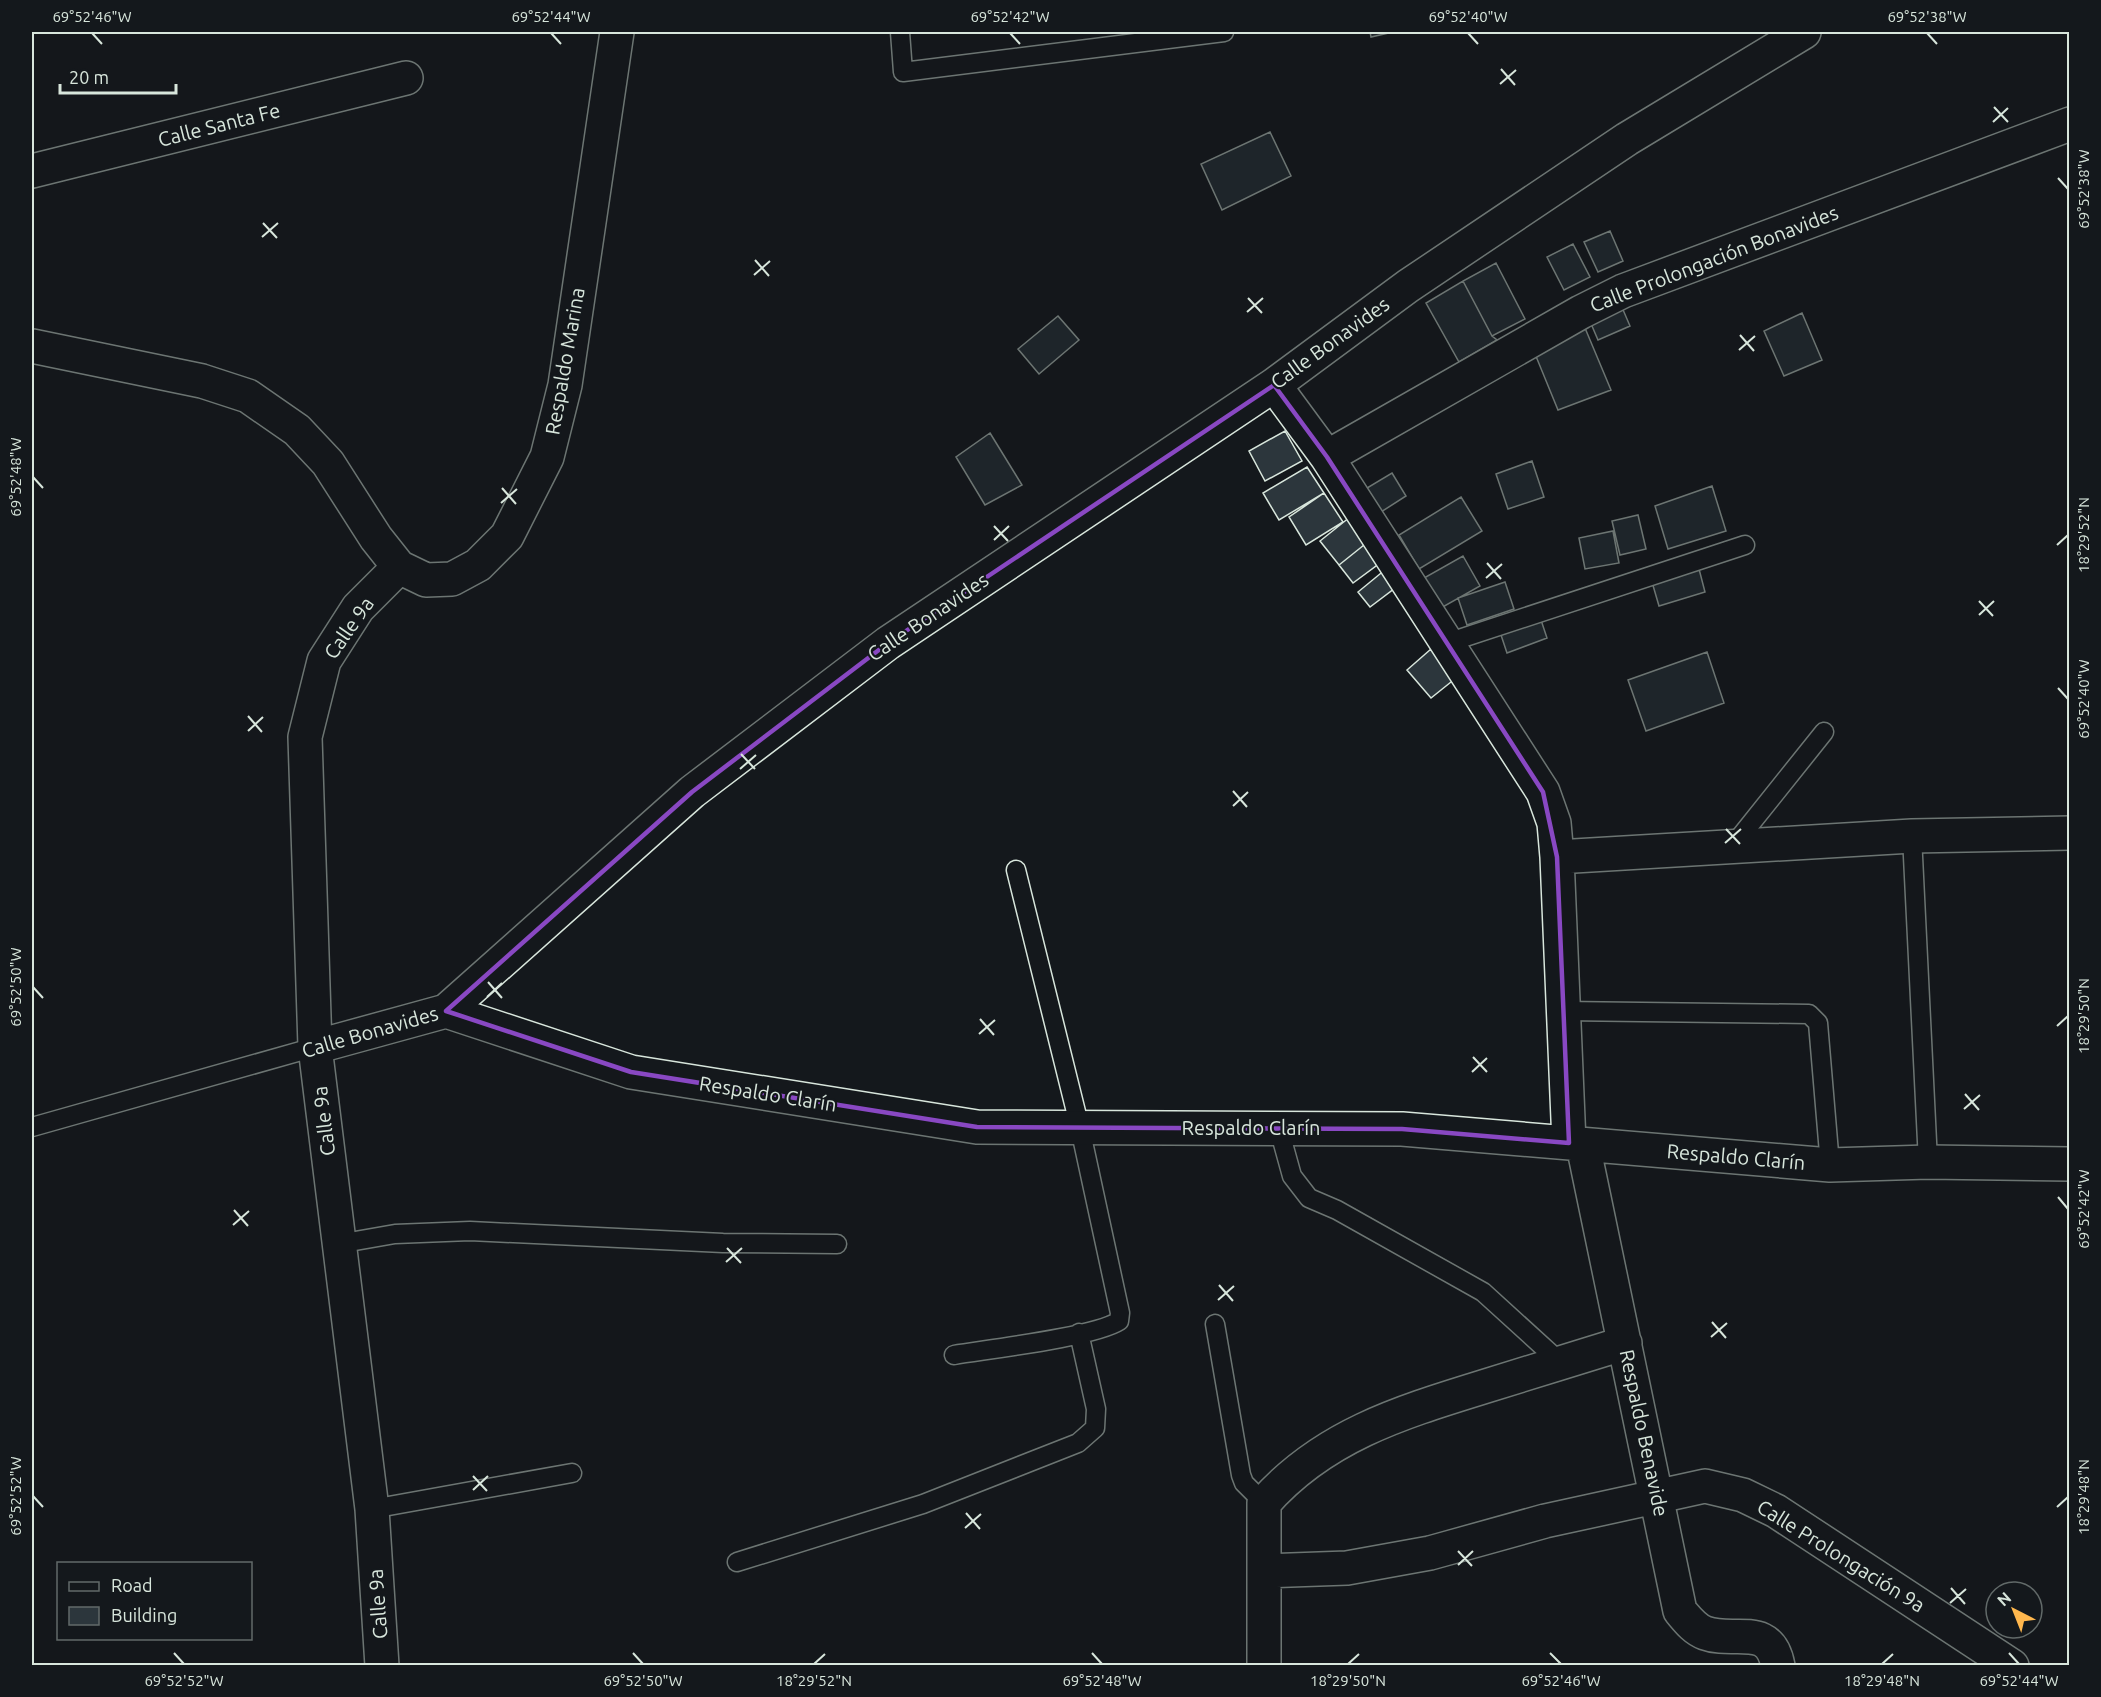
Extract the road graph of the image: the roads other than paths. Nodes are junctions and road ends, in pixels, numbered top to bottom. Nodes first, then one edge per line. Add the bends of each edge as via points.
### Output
1 (617, 32) edge
2 (900, 32) edge
3 (1224, 32) edge
4 (1804, 32) edge
5 (406, 78) dead end
6 (2070, 124) edge
7 (32, 171) edge
8 (32, 346) edge
9 (1274, 385) junction
10 (1327, 457) junction
11 (1745, 545) dead end
12 (399, 567) junction
13 (1447, 644) junction
14 (1824, 732) dead end
15 (2070, 833) edge
16 (1912, 836) junction
17 (1732, 847) junction
18 (1557, 857) junction
19 (1016, 870) dead end
20 (446, 1011) junction
21 (1563, 1011) junction
22 (315, 1047) junction
23 (32, 1127) edge
24 (1080, 1128) junction
25 (1280, 1129) junction
26 (1576, 1144) junction
27 (1928, 1162) junction
28 (2070, 1164) edge
29 (1830, 1165) junction
30 (338, 1244) junction
31 (837, 1244) dead end
32 (1215, 1324) dead end
33 (1079, 1333) junction
34 (1625, 1343) junction
35 (954, 1355) dead end
36 (1561, 1363) junction
37 (572, 1473) dead end
38 (1658, 1494) junction
39 (1264, 1503) junction
40 (372, 1509) junction
41 (737, 1562) dead end
42 (1264, 1571) junction
43 (1777, 1661) edge
44 (382, 1665) edge
45 (1264, 1665) edge
46 (2012, 1665) edge

1 - 12 street, Respaldo Marina via 565,385 547,457 507,536 478,564 452,579 426,580
2 - 3 lane via 903,72
4 - 9 street, Calle Bonavides via 1617,146 1408,286
5 - 7 street, Calle Santa Fe
6 - 10 street, Calle Prolongación Bonavides via 1623,291
8 - 12 street, Respaldo Marina via 202,381 248,396 297,430 328,463
9 - 10 street
9 - 20 street, Calle Bonavides via 888,643 692,792
10 - 13 street, Respaldo Benavide
11 - 13 lane
12 - 22 street, Calle 9a via 358,608 324,661 305,737
13 - 18 street, Respaldo Benavide via 1543,792 1554,823
14 - 17 lane
15 - 16 street
16 - 17 street
16 - 27 lane
17 - 18 street
18 - 21 street, Respaldo Benavide
19 - 24 lane
20 - 22 street, Calle Bonavides
20 - 24 street, Respaldo Clarín via 631,1072 976,1127
21 - 26 street, Respaldo Benavide
21 - 29 lane via 1815,1017
22 - 23 lane, Calle Bonavides
22 - 30 street, Calle 9a
24 - 25 street, Respaldo Clarín
24 - 33 lane via 1120,1313 1119,1321 1111,1326
25 - 26 street, Respaldo Clarín via 1402,1129
25 - 36 lane via 1292,1176 1310,1198 1483,1292
26 - 29 street, Respaldo Clarín
26 - 34 street, Respaldo Benavide
27 - 28 street, Respaldo Clarín
27 - 29 street, Respaldo Clarín
30 - 31 lane via 395,1234 470,1231 723,1243
30 - 40 street, Calle 9a
32 - 39 lane via 1241,1475
33 - 35 lane
33 - 41 lane via 1096,1409 1095,1428 1078,1443 923,1504
34 - 36 street
34 - 38 street, Respaldo Benavide
36 - 39 street via 1407,1410 1365,1429 1287,1477
37 - 40 lane
38 - 42 street, Calle Prolongación 9a via 1430,1553 1347,1568
38 - 43 street, Respaldo Benavide via 1680,1611 1705,1634 1761,1638 1770,1645
38 - 46 street, Calle Prolongación 9a via 1705,1486 1743,1495 1768,1507
39 - 42 street
40 - 44 street, Calle 9a
42 - 45 street

